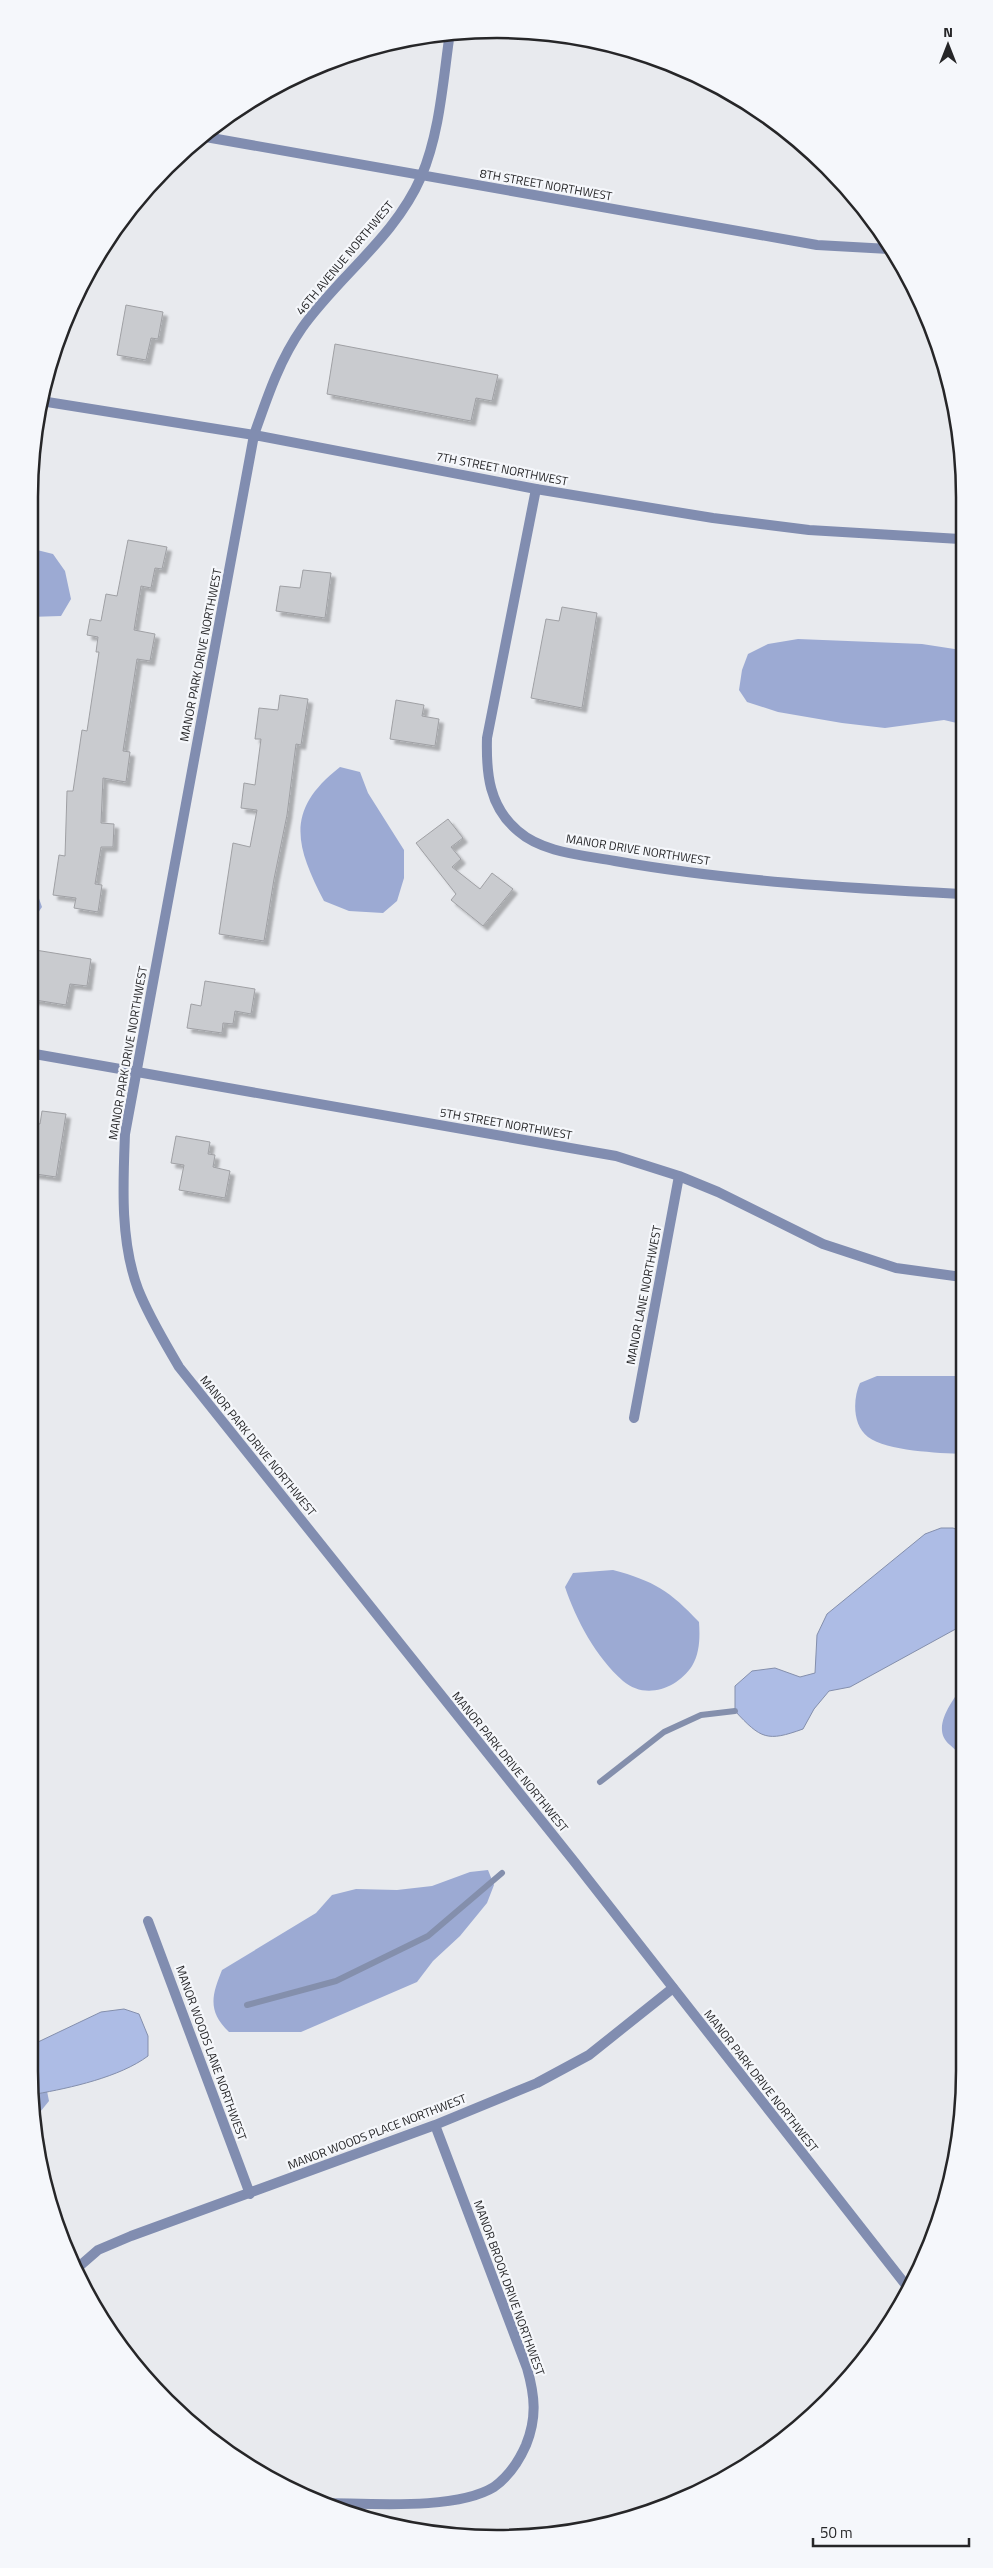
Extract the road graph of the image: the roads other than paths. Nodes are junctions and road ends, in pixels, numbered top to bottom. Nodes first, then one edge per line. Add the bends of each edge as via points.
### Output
1 (449, 40) edge
2 (210, 138) edge
3 (421, 177) junction
4 (883, 249) edge
5 (47, 402) edge
6 (254, 435) junction
7 (536, 489) junction
8 (956, 539) edge
9 (956, 894) edge
10 (38, 1055) edge
11 (136, 1072) junction
12 (680, 1176) junction
13 (956, 1276) edge
14 (634, 1418) dead end
15 (148, 1921) dead end
16 (673, 1988) junction
17 (435, 2125) junction
18 (250, 2194) junction
19 (80, 2265) edge
20 (904, 2283) edge
21 (340, 2503) edge

1 - 3 street, 46TH AVENUE NORTHWEST via 437,120
2 - 3 street, 8TH STREET NORTHWEST
3 - 4 street, 8TH STREET NORTHWEST via 817,244
3 - 6 street, 46TH AVENUE NORTHWEST via 401,215 301,329 280,367
5 - 6 street, 7TH STREET NORTHWEST
6 - 7 street, 7TH STREET NORTHWEST
6 - 11 street, MANOR PARK DRIVE NORTHWEST
7 - 8 street, 7TH STREET NORTHWEST via 790,528
7 - 9 street, MANOR DRIVE NORTHWEST via 487,738 489,785 500,811 517,831 530,840 562,851 648,867 780,883
10 - 11 street, 5TH STREET NORTHWEST
11 - 12 street, 5TH STREET NORTHWEST via 616,1156
11 - 16 street, MANOR PARK DRIVE NORTHWEST via 125,1134 123,1173 129,1250 138,1287 179,1367
12 - 13 street, 5TH STREET NORTHWEST via 823,1244 896,1268
12 - 14 street, MANOR LANE NORTHWEST
15 - 18 street, MANOR WOODS LANE NORTHWEST
16 - 17 street, MANOR WOODS PLACE NORTHWEST via 617,2035 571,2065 537,2083
16 - 20 street, MANOR PARK DRIVE NORTHWEST
17 - 18 street, MANOR WOODS PLACE NORTHWEST
17 - 21 street, MANOR BROOK DRIVE NORTHWEST via 527,2368 535,2413 531,2432 523,2454 493,2487 438,2502
18 - 19 street, MANOR WOODS PLACE NORTHWEST via 130,2236 98,2250

